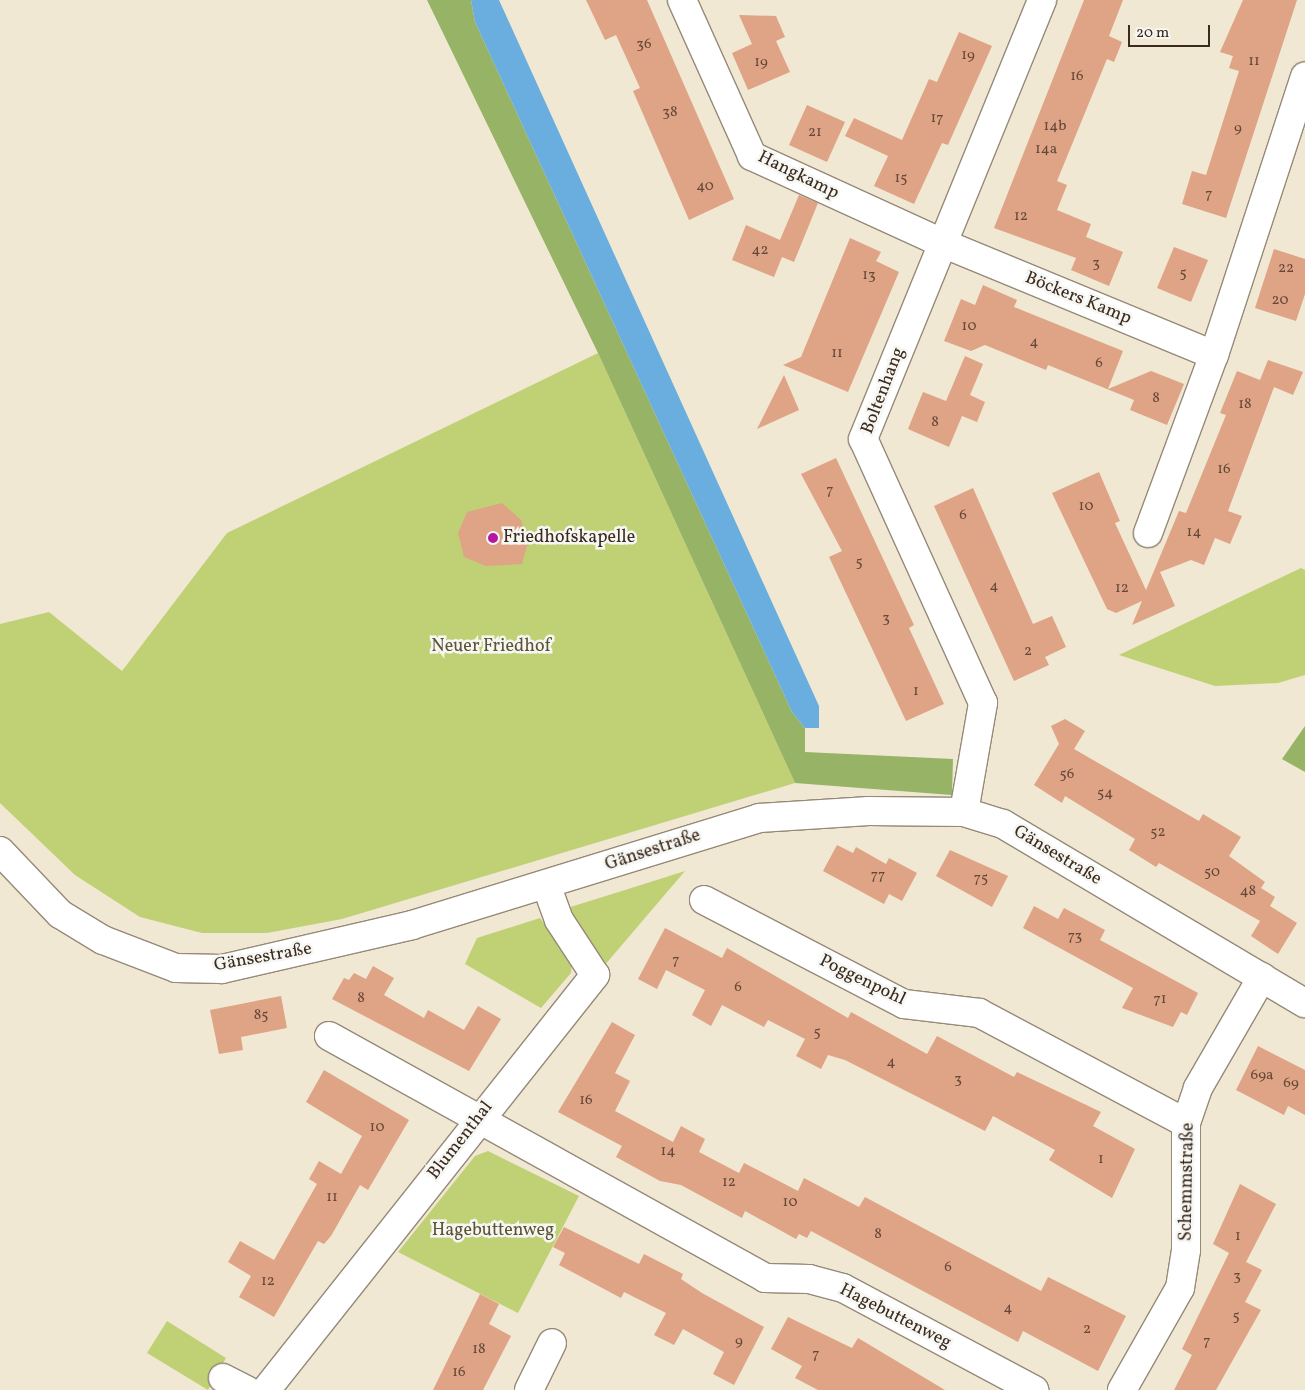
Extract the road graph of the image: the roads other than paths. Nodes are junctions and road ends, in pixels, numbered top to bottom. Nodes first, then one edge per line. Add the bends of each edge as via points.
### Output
1 (682, 0) edge
2 (1042, 0) edge
3 (1305, 76) edge
4 (942, 244) junction
5 (1214, 355) junction
6 (1148, 533) dead end
7 (964, 812) junction
8 (0, 851) edge
9 (546, 885) junction
10 (704, 900) dead end
11 (1262, 977) junction
12 (1305, 1003) edge
13 (329, 1036) dead end
14 (476, 1121) junction
15 (1186, 1123) junction
16 (552, 1343) dead end
17 (266, 1390) edge
18 (529, 1390) edge
19 (1034, 1390) edge
20 (1122, 1390) edge

1 - 4 street, Hangkamp via 752,156
2 - 4 street, Boltenhang
3 - 5 street
4 - 5 street, Böckers Kamp
4 - 7 street, Boltenhang via 863,439 983,703
5 - 6 street
7 - 9 street, Gänsestraße via 869,811 759,818
7 - 11 street, Gänsestraße via 1003,824
8 - 9 street, Gänsestraße via 60,914 118,947 176,968 222,969 296,954
9 - 14 street, Blumenthal via 559,920 595,975
10 - 15 street, Poggenpohl via 904,1004 979,1013
11 - 12 street, Gänsestraße
11 - 15 street, Schemmstraße via 1198,1088
13 - 14 street, Hagebuttenweg
14 - 17 street, Blumenthal
14 - 19 street, Hagebuttenweg via 765,1278 809,1279 843,1288
15 - 20 street, Schemmstraße via 1186,1250 1180,1288
16 - 18 street

